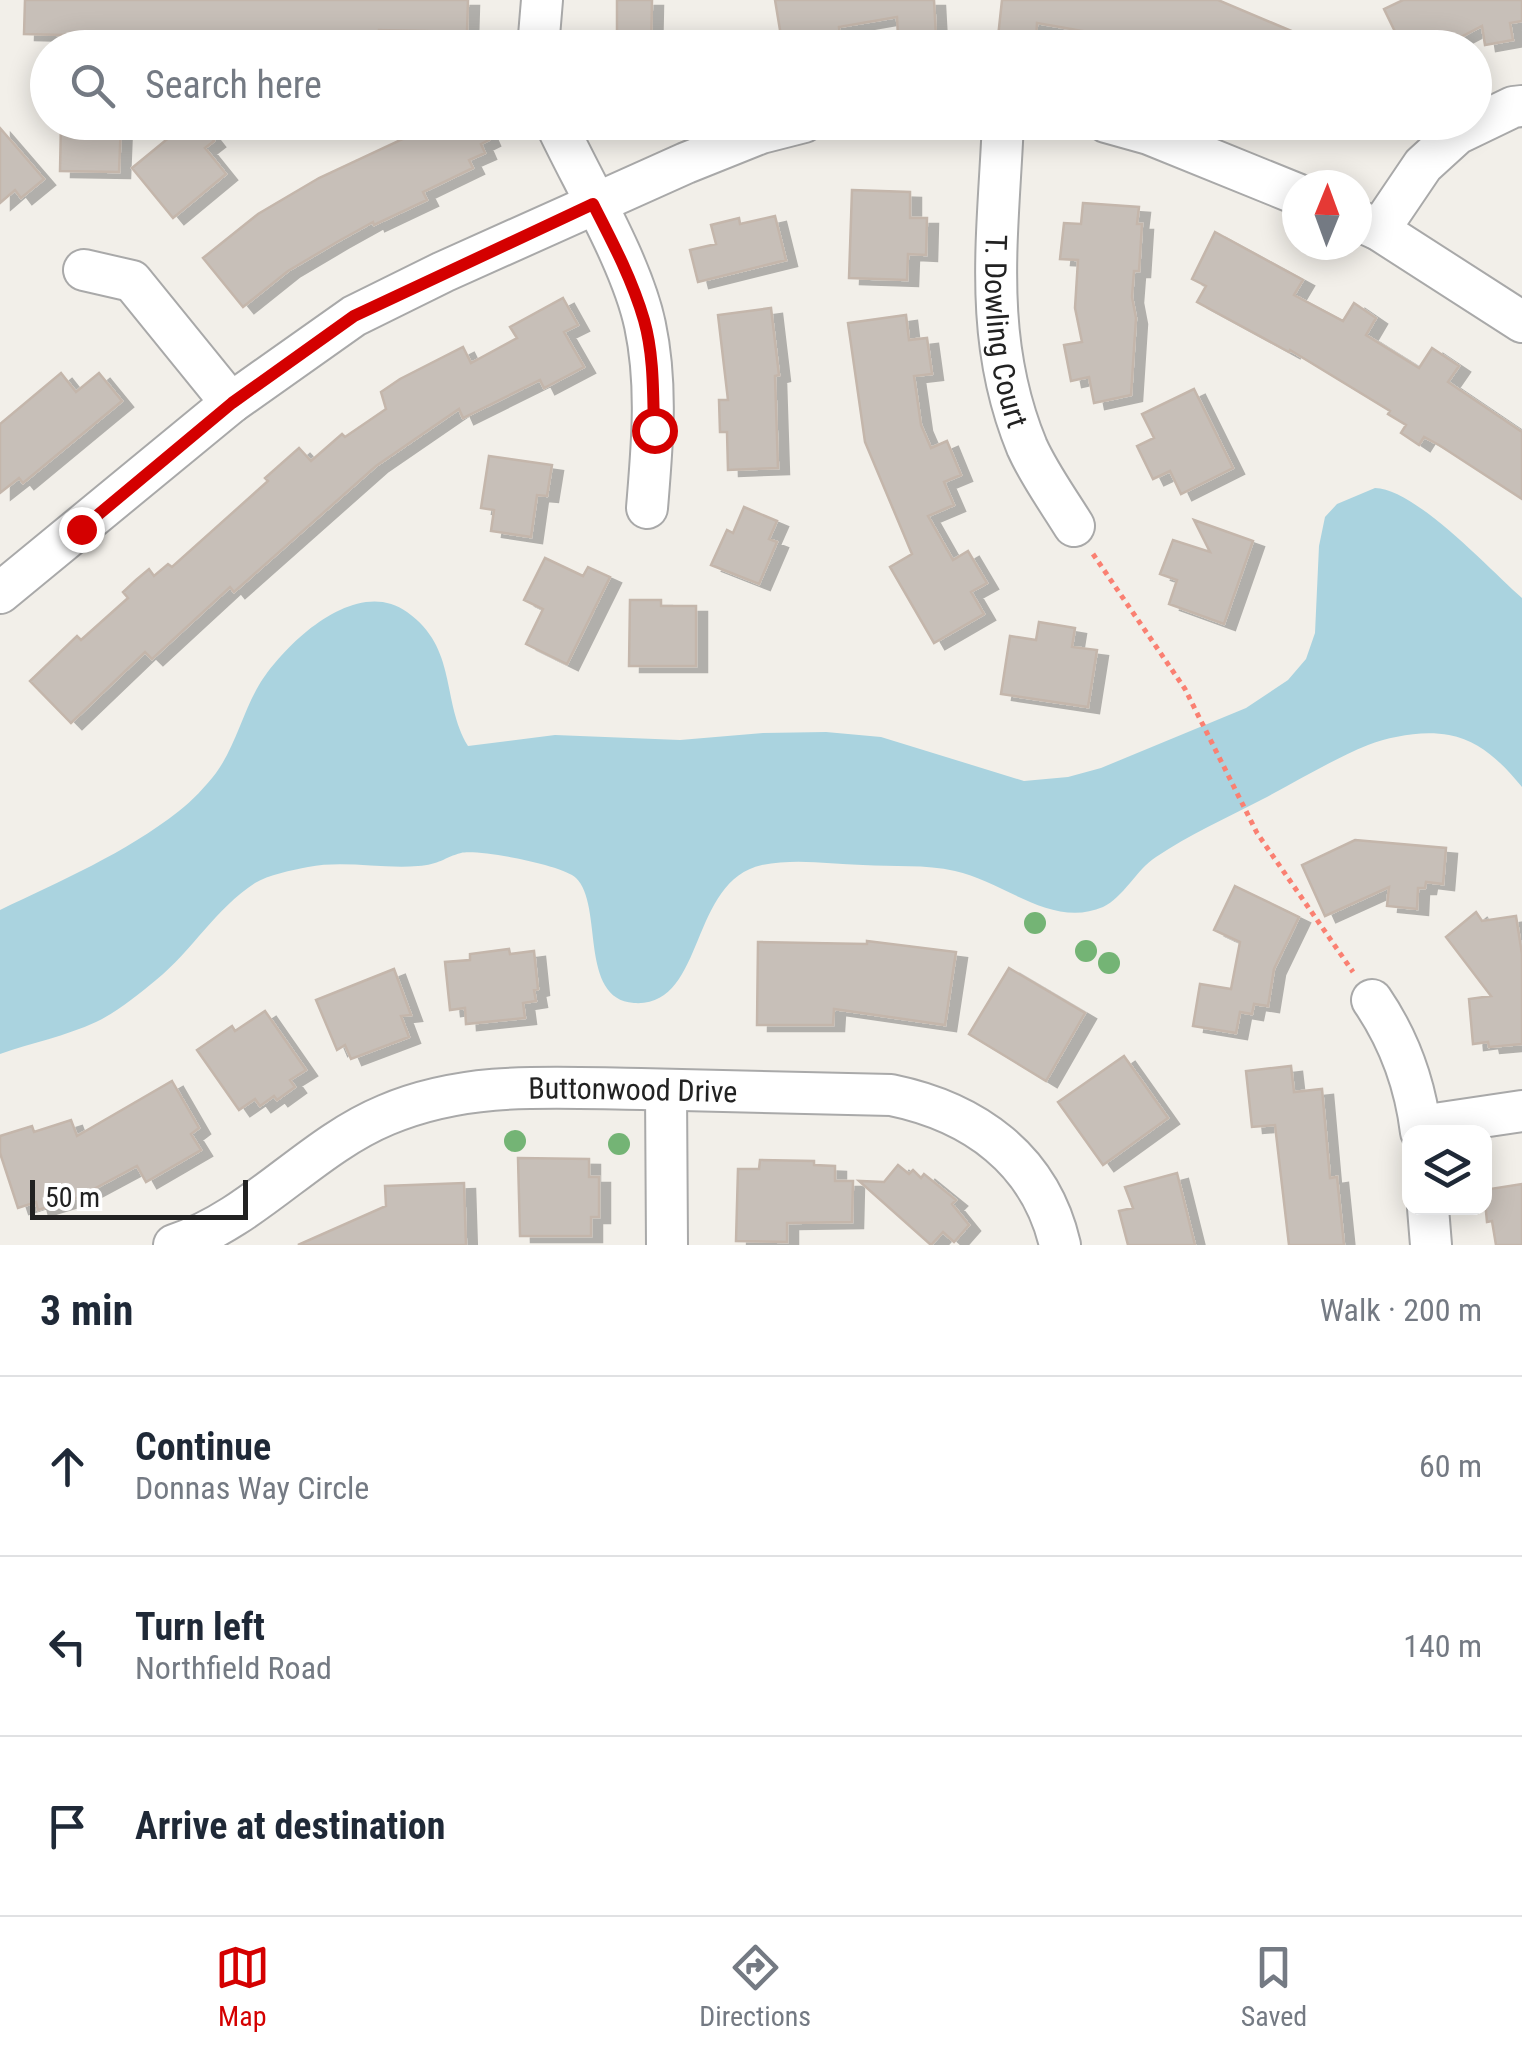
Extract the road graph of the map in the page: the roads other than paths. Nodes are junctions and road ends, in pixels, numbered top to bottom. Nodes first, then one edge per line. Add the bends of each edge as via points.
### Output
1 (542, 0) edge
2 (540, 30) edge
3 (1522, 106) edge
4 (1492, 117) edge
5 (563, 140) edge
6 (742, 140) edge
7 (1001, 140) edge
8 (1164, 140) edge
9 (1451, 140) edge
10 (1282, 188) edge
11 (593, 204) junction
12 (1372, 221) edge
13 (1372, 228) edge
14 (84, 270) dead end
15 (1522, 322) edge
16 (232, 403) junction
17 (647, 508) dead end
18 (1074, 526) dead end
19 (0, 593) edge
20 (1372, 1000) dead end
21 (666, 1090) junction
22 (1522, 1111) edge
23 (1420, 1125) edge
24 (1443, 1125) edge
25 (1429, 1215) edge
26 (174, 1245) edge
27 (667, 1245) edge
28 (1060, 1245) edge
29 (1431, 1245) edge

1 - 2 street
3 - 4 street
5 - 11 street
6 - 11 street
7 - 18 street, T. Dowling Court via 996,328 1008,396 1029,452
8 - 10 street
9 - 12 street
11 - 16 street via 354,316
11 - 17 street via 645,322 654,390
13 - 15 street
14 - 16 street via 132,281
16 - 19 street
20 - 23 street via 1395,1034
21 - 26 street, Buttonwood Drive via 503,1087 405,1108 360,1127 238,1214
21 - 27 street
21 - 28 street, Buttonwood Drive via 891,1095 930,1103 1015,1158 1054,1216
22 - 24 street
25 - 29 street

